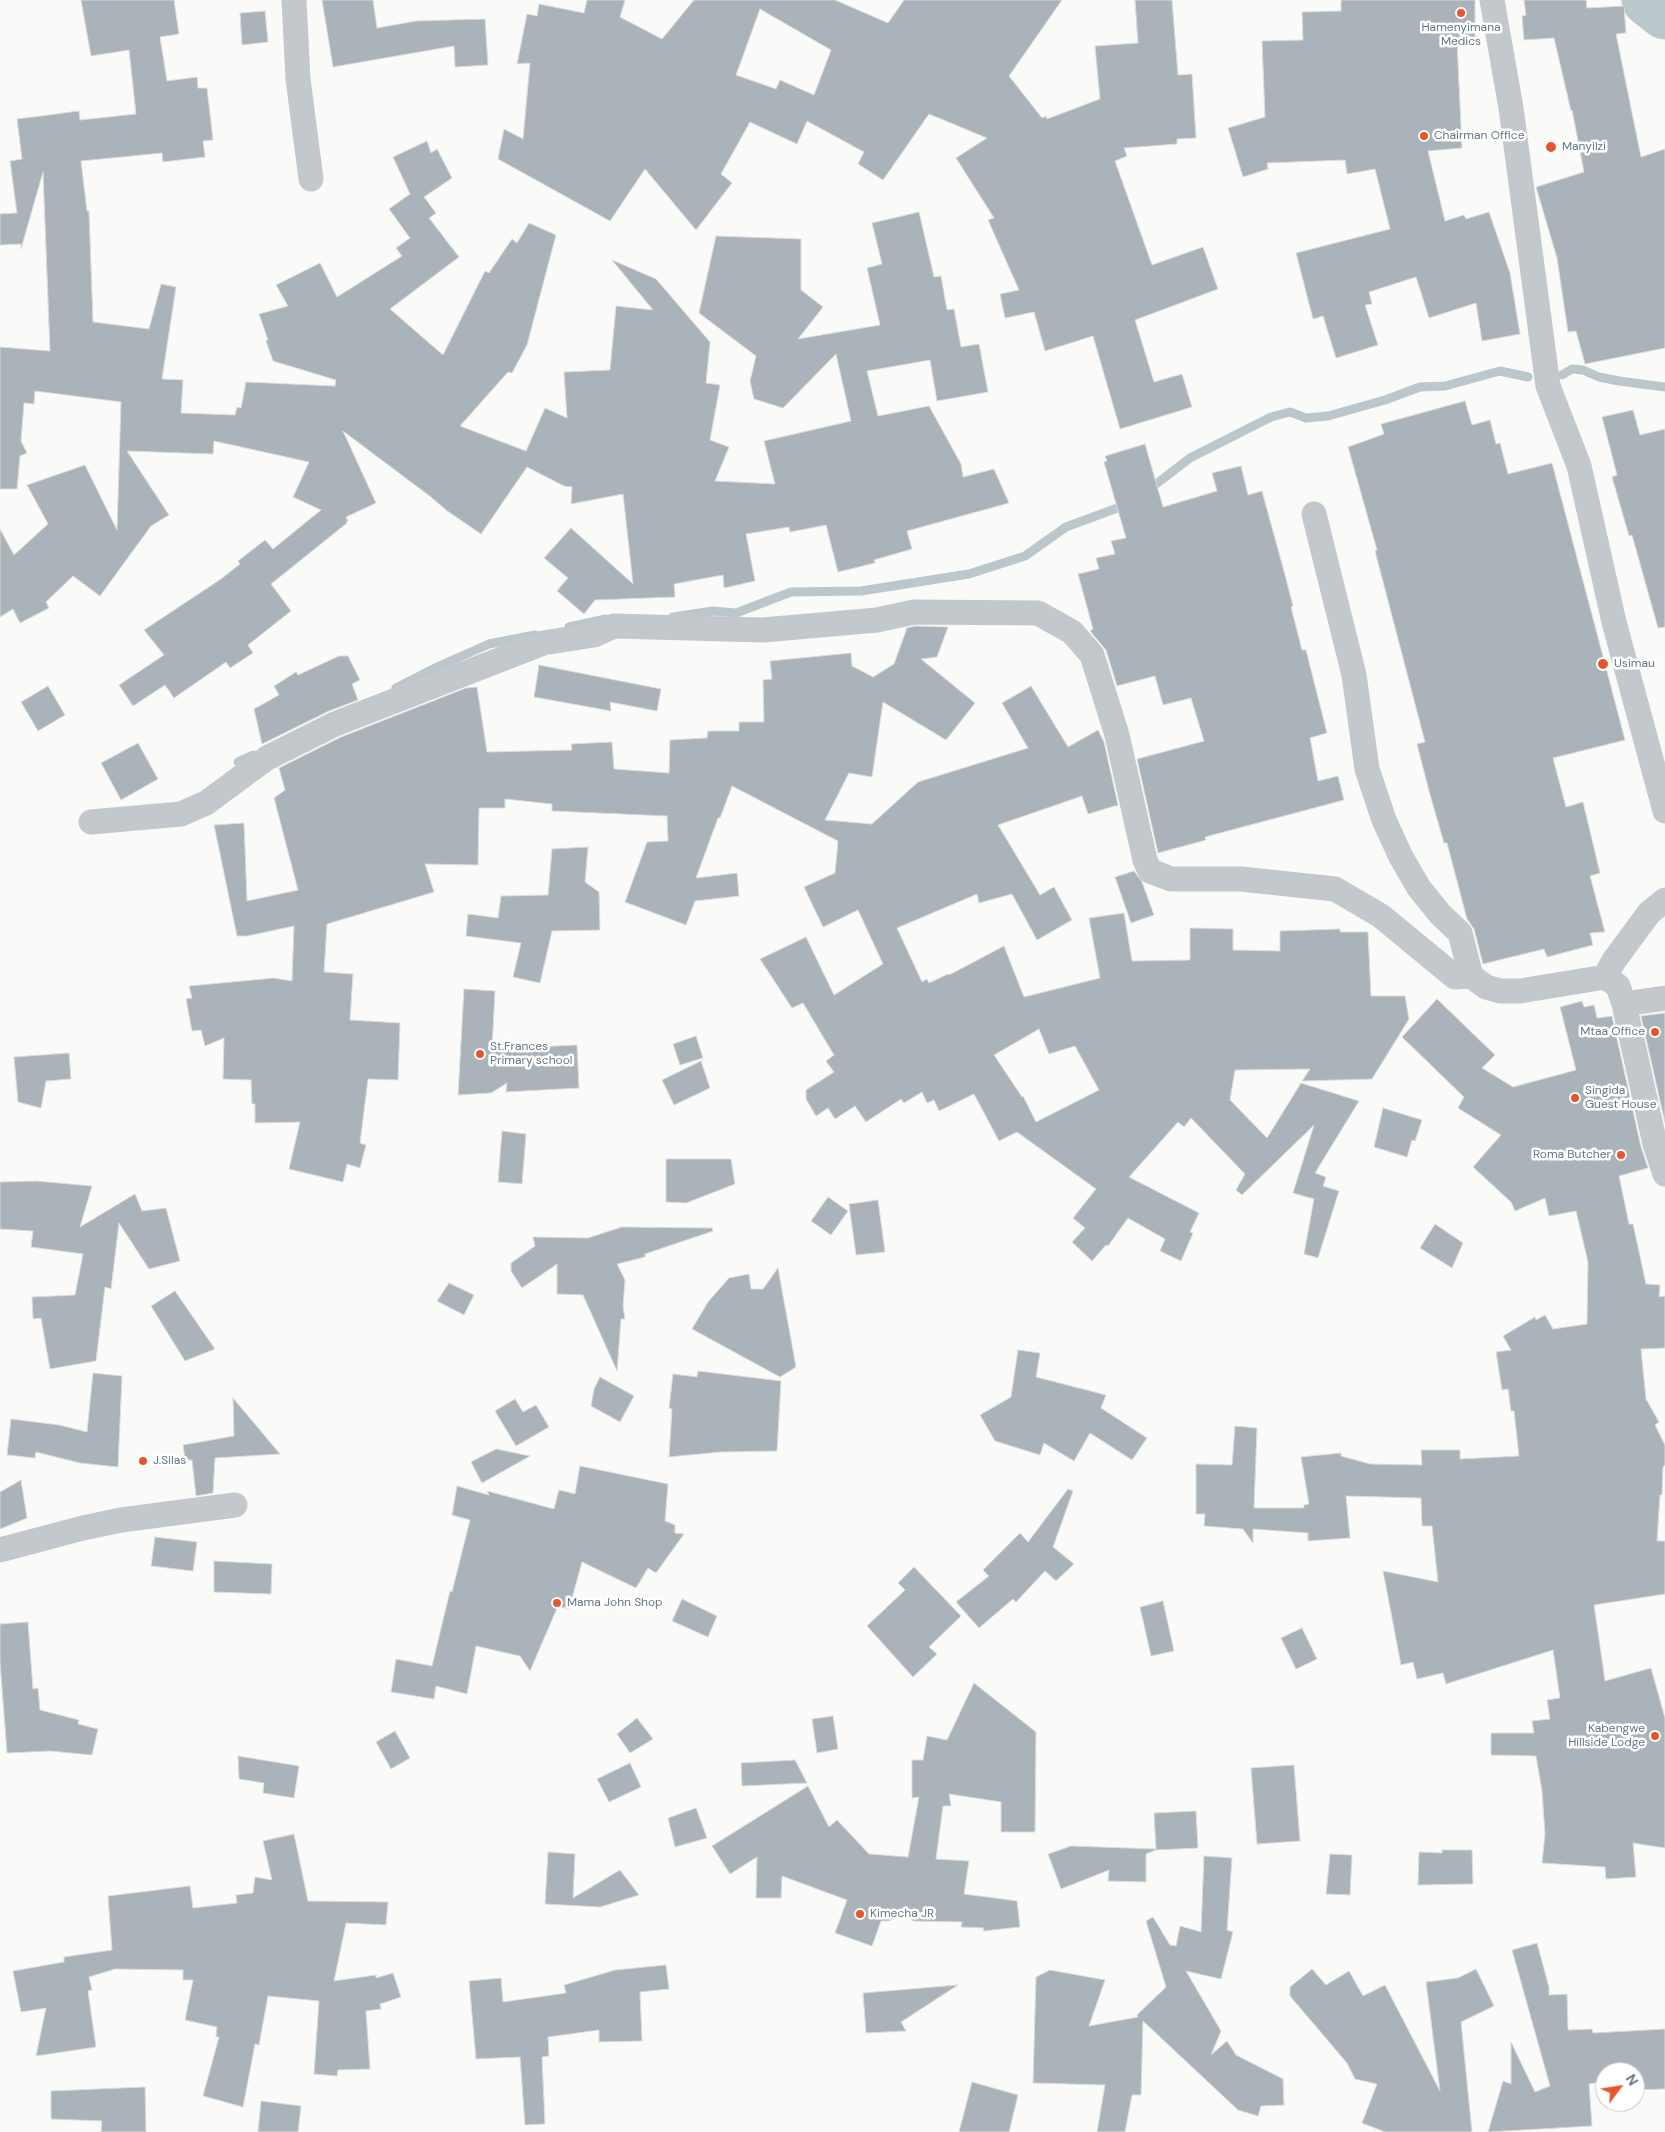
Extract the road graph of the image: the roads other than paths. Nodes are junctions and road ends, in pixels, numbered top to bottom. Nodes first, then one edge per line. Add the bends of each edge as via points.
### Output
1 (294, 0) edge
2 (1492, 0) edge
3 (310, 179) dead end
4 (1314, 514) dead end
5 (1665, 811) edge
6 (90, 822) dead end
7 (1665, 900) edge
8 (1471, 976) junction
9 (1605, 978) junction
10 (1665, 998) edge
11 (1624, 1004) junction
12 (1665, 1174) edge
13 (235, 1505) dead end
14 (0, 1550) edge

1 - 3 street via 298,79
2 - 5 street via 1511,108 1548,386 1579,466 1614,622
4 - 8 street via 1354,675 1367,769 1384,820 1419,888 1460,933
6 - 8 street via 181,814 206,803 267,758 335,724 542,643 594,635 614,626 763,630 877,620 914,612 1038,613 1072,632 1092,655 1117,735 1150,871 1171,879 1241,879 1335,888 1381,916 1455,977
7 - 9 street via 1649,913
8 - 9 street via 1486,987 1500,991
9 - 11 street via 1618,986
10 - 11 street
11 - 12 street via 1655,1144
13 - 14 street via 121,1520

